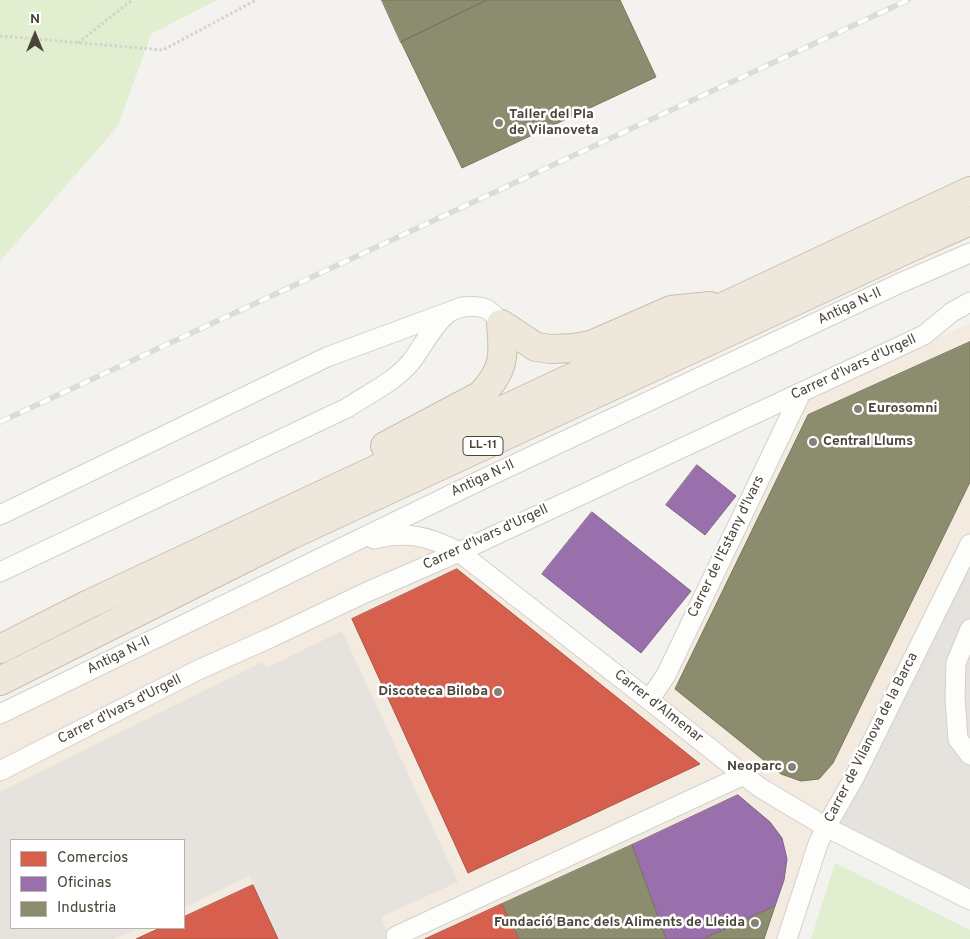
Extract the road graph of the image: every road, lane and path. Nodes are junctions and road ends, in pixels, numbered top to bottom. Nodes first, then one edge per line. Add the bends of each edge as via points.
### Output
1 (132, 0) edge
2 (256, 0) edge
3 (0, 36) edge
4 (78, 43) junction
5 (970, 192) edge
6 (970, 221) edge
7 (970, 253) edge
8 (970, 302) edge
9 (731, 303) junction
10 (450, 311) junction
11 (501, 324) junction
12 (801, 393) junction
13 (359, 478) junction
14 (0, 515) edge
15 (348, 544) junction
16 (970, 544) edge
17 (459, 552) junction
18 (0, 572) edge
19 (970, 629) edge
20 (0, 649) edge
21 (0, 681) edge
22 (649, 700) junction
23 (0, 714) edge
24 (970, 755) edge
25 (0, 771) edge
26 (744, 775) junction
27 (826, 827) junction
28 (970, 900) edge
29 (396, 936) dead end
30 (787, 939) edge

1 - 4 path
2 - 4 path via 163,50
3 - 4 path
5 - 9 highway, LL-11
6 - 21 highway, LL-11 via 291,535
7 - 15 street, Antiga N-II
8 - 12 street, Carrer d'Ivars d'Urgell via 924,335
9 - 11 highway via 671,310 591,345 573,348 536,347
9 - 13 highway, LL-11
10 - 11 street via 462,307 487,308
10 - 14 street via 327,356
10 - 18 street via 435,326 409,365 347,408
11 - 13 highway via 502,359 493,382 481,395 384,447
12 - 17 street, Carrer d'Ivars d'Urgell
12 - 22 street, Carrer de l'Estany d'Ivars via 666,675
13 - 20 highway, LL-11
15 - 17 street, Carrer d'Almenar via 399,534 413,535 440,542
15 - 23 street, Antiga N-II
16 - 27 street, Carrer de Vilanova de la Barca via 854,778
17 - 22 street, Carrer d'Almenar
17 - 25 street, Carrer d'Ivars d'Urgell via 198,670
19 - 24 street via 956,663 955,698 958,739
22 - 26 street, Carrer d'Almenar
26 - 27 street, Carrer d'Almenar
26 - 29 street
27 - 28 street, Carrer d'Almenar
27 - 30 street, Carrer de Vilanova de la Barca

